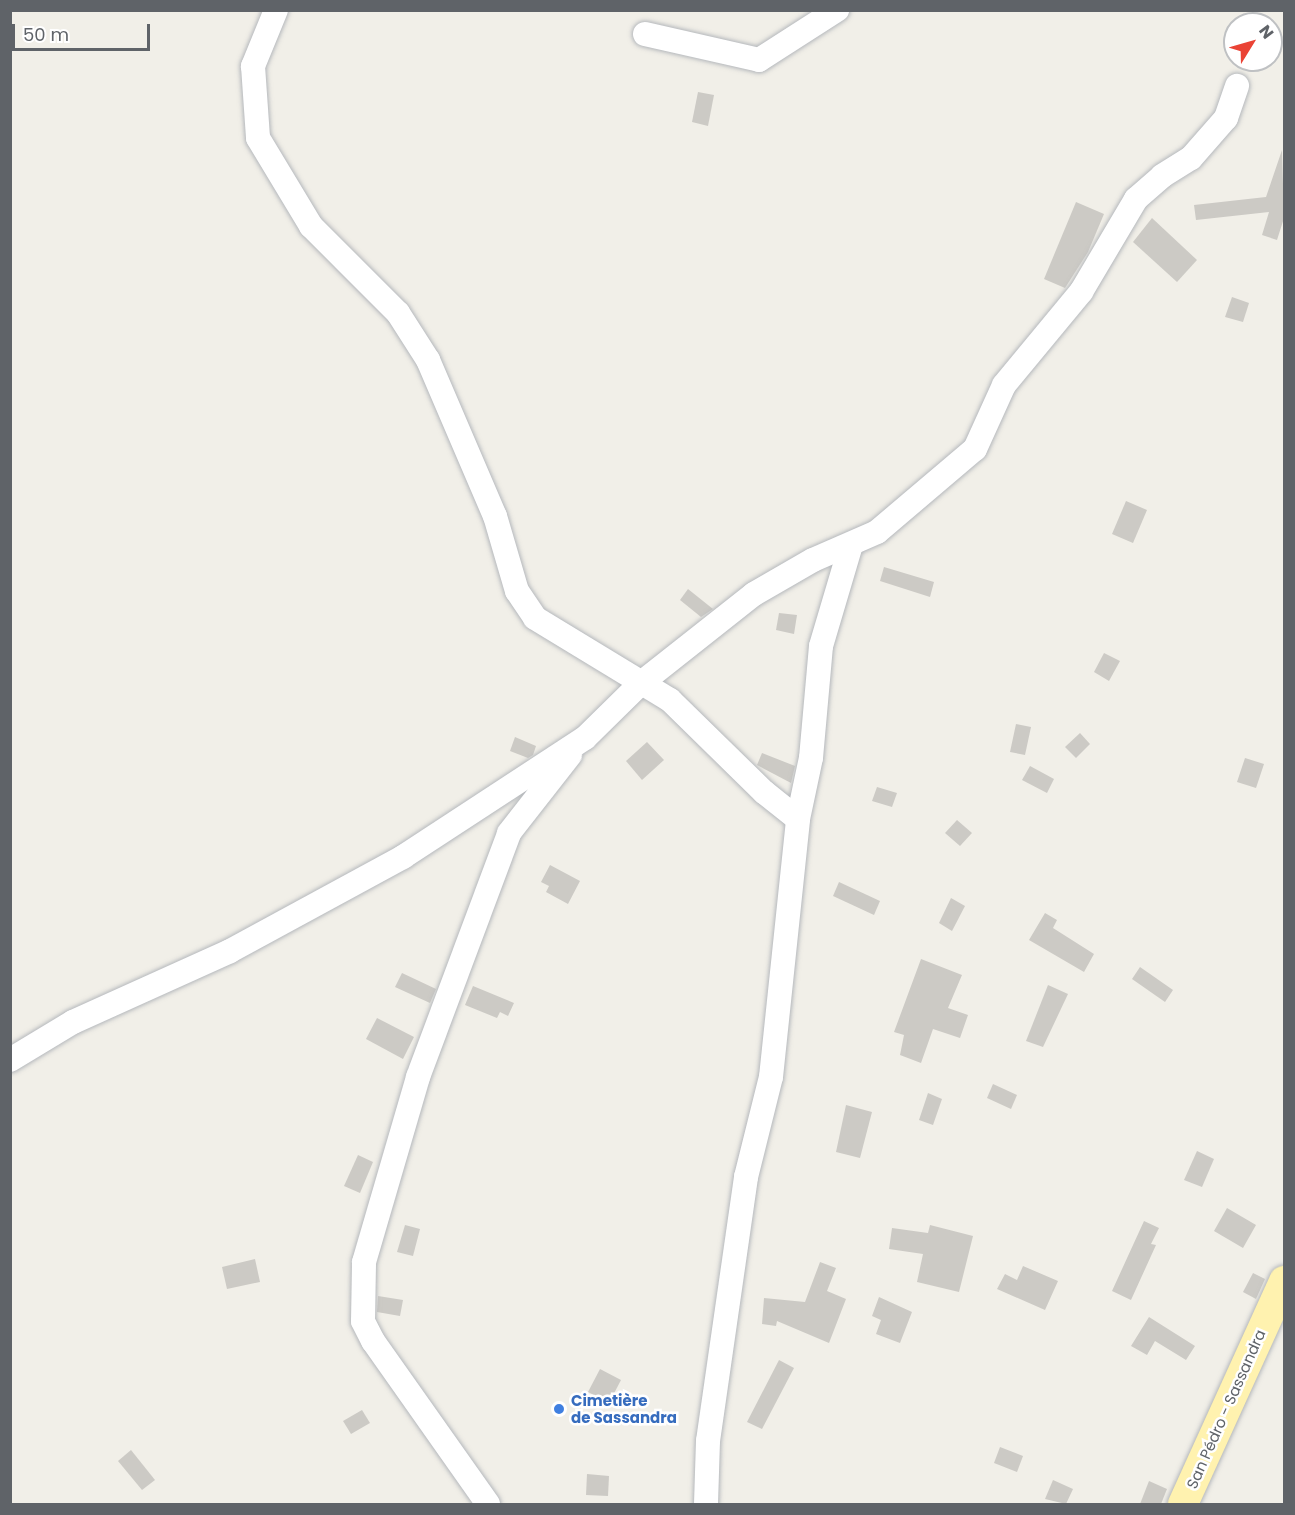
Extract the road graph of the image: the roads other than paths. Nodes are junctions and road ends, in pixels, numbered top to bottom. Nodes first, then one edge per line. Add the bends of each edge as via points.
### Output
1 (276, 10) edge
2 (837, 10) edge
3 (645, 34) dead end
4 (1238, 86) dead end
5 (851, 545) junction
6 (640, 684) junction
7 (585, 738) junction
8 (798, 819) junction
9 (10, 1060) edge
10 (1284, 1281) edge
11 (488, 1504) edge
12 (706, 1504) edge
13 (1183, 1504) edge

1 - 6 street via 252,66 258,138 311,226 398,313 428,360 495,516 518,591 535,618
2 - 3 street via 759,60
4 - 5 street via 1226,118 1191,158 1136,199 1081,292 1004,385 975,449 878,532
5 - 6 street via 813,560 754,594
5 - 8 street via 821,646 811,758
6 - 7 street
6 - 8 street via 670,699 764,792
7 - 9 street via 403,857 230,951 73,1022
7 - 11 street via 508,833 418,1077 364,1262 363,1321 373,1341
8 - 12 street via 771,1077 746,1178 708,1441
10 - 13 main road, San Pédro - Sassandra

